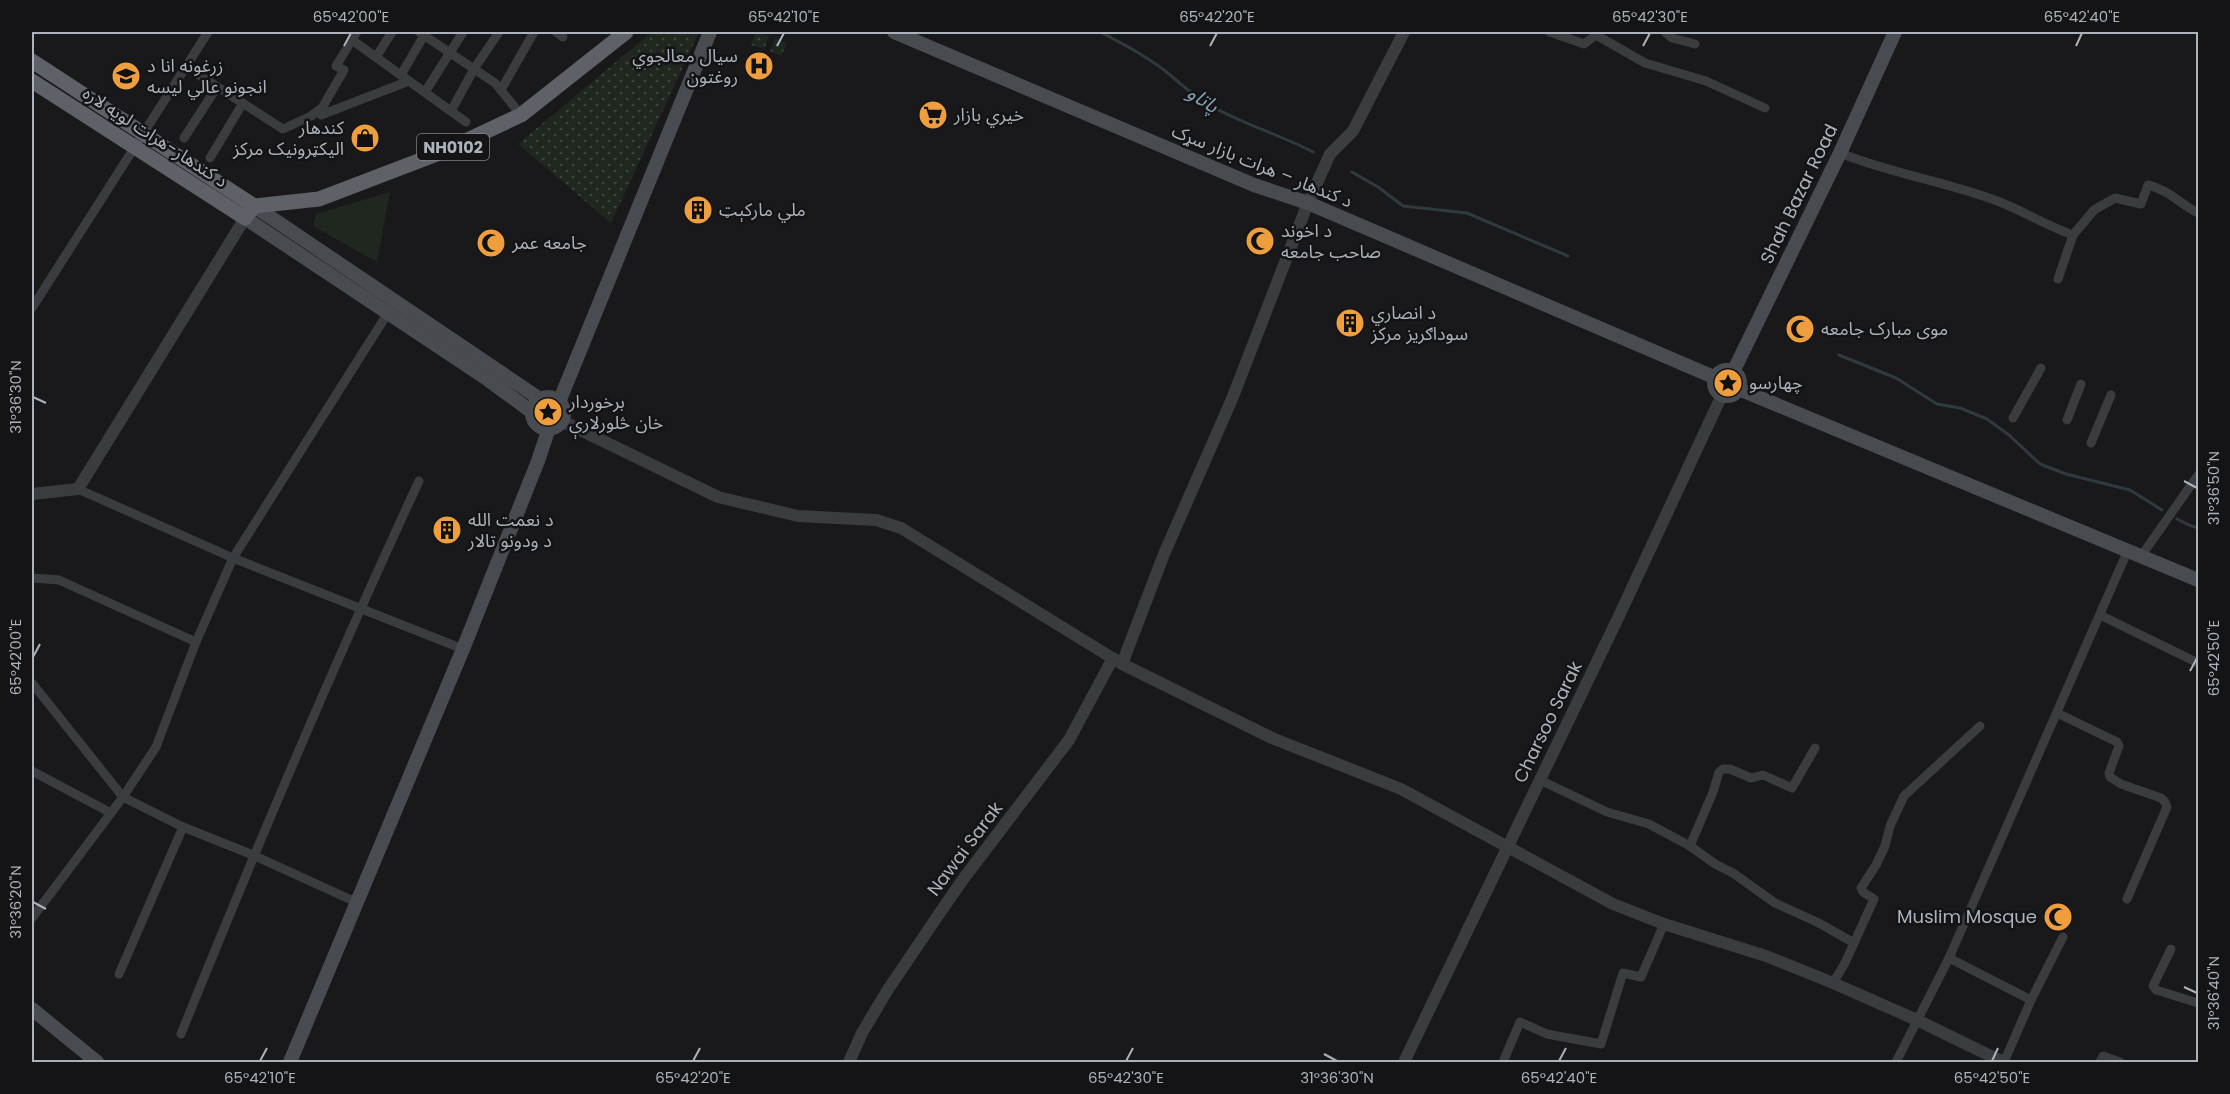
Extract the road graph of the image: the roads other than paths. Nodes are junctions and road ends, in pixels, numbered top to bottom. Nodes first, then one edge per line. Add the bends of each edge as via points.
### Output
1 (208, 32) edge
2 (392, 32) edge
3 (463, 32) edge
4 (499, 32) edge
5 (534, 32) edge
6 (626, 32) edge
7 (710, 32) edge
8 (894, 32) edge
9 (1404, 32) edge
10 (1550, 32) edge
11 (1665, 32) edge
12 (1895, 32) edge
13 (423, 33) edge
14 (1598, 33) edge
15 (354, 36) edge
16 (1695, 44) dead end
17 (450, 52) junction
18 (376, 57) junction
19 (32, 61) edge
20 (474, 69) junction
21 (199, 75) dead end
22 (405, 78) junction
23 (32, 81) edge
24 (217, 87) junction
25 (501, 90) junction
26 (425, 92) junction
27 (243, 103) junction
28 (1765, 108) dead end
29 (451, 111) junction
30 (321, 115) dead end
31 (521, 115) junction
32 (466, 122) dead end
33 (142, 133) junction
34 (184, 138) dead end
35 (133, 146) junction
36 (1840, 153) junction
37 (210, 158) dead end
38 (1308, 203) junction
39 (250, 212) junction
40 (2199, 213) edge
41 (2073, 235) junction
42 (2058, 279) dead end
43 (396, 300) junction
44 (32, 308) edge
45 (388, 312) junction
46 (2041, 368) dead end
47 (1733, 372) junction
48 (1716, 378) junction
49 (2081, 384) dead end
50 (1739, 389) junction
51 (1722, 395) junction
52 (2111, 395) dead end
53 (540, 399) junction
54 (559, 402) junction
55 (532, 412) junction
56 (2013, 418) dead end
57 (2067, 420) dead end
58 (562, 421) junction
59 (549, 428) junction
60 (2091, 443) dead end
61 (2199, 475) edge
62 (419, 482) dead end
63 (78, 489) junction
64 (32, 494) edge
65 (2128, 550) junction
66 (2142, 555) junction
67 (233, 558) junction
68 (32, 578) edge
69 (2199, 580) edge
70 (360, 609) junction
71 (2100, 615) junction
72 (196, 642) junction
73 (463, 649) junction
74 (1118, 661) junction
75 (2199, 663) edge
76 (32, 683) edge
77 (2057, 713) junction
78 (1980, 726) dead end
79 (1815, 748) dead end
80 (32, 771) edge
81 (1540, 780) junction
82 (123, 797) junction
83 (111, 813) junction
84 (183, 827) junction
85 (1690, 846) junction
86 (1508, 848) junction
87 (254, 855) junction
88 (2127, 898) dead end
89 (358, 903) junction
90 (32, 918) edge
91 (1664, 924) junction
92 (2063, 937) dead end
93 (1854, 944) junction
94 (2171, 949) dead end
95 (1949, 958) junction
96 (119, 974) dead end
97 (1833, 983) junction
98 (2031, 1000) junction
99 (2199, 1003) edge
100 (32, 1009) edge
101 (1917, 1020) junction
102 (181, 1034) dead end
103 (97, 1062) edge
104 (290, 1062) edge
105 (849, 1062) edge
106 (1404, 1062) edge
107 (1503, 1062) edge
108 (1896, 1062) edge
109 (2003, 1062) edge
110 (2100, 1062) edge
111 (2120, 1062) edge

1 - 33 street
2 - 18 street
3 - 17 street
4 - 20 street
5 - 25 street
6 - 31 highway, NH0102
7 - 54 main road
8 - 38 main road, د کندهار – هرات بازار سړک via 1254,184
9 - 38 street, Nawai Sarak via 1353,131 1330,154
10 - 14 street via 1584,44
11 - 16 street
12 - 36 main road, Shah Bazar Road
13 - 17 street
13 - 22 street
14 - 28 street via 1645,63 1706,81
15 - 18 street
15 - 27 street via 336,66 344,70 322,108 311,116 283,129
17 - 20 street
17 - 26 street
18 - 22 street
19 - 33 highway, د کندهار-هرات لويه لاره
20 - 25 street
20 - 29 street
21 - 24 street
22 - 26 street
22 - 30 street
23 - 35 highway, د کندهار-هرات لويه لاره
24 - 27 street
24 - 34 street
25 - 31 street
26 - 29 street
27 - 37 street
29 - 32 street
31 - 39 highway, NH0102 via 442,152 319,199
33 - 35 street
33 - 39 highway, د کندهار-هرات لويه لاره
35 - 39 highway, د کندهار-هرات لويه لاره
35 - 44 street
36 - 41 street via 2000,202
36 - 47 main road, Shah Bazar Road
38 - 48 main road, د کندهار – هرات بازار سړک
38 - 74 street, Nawai Sarak via 1232,399
39 - 43 main road
39 - 45 main road
39 - 63 street
40 - 41 street via 2168,192 2148,185 2142,203 2115,198 2094,210
41 - 42 street
43 - 45 street
43 - 53 main road
45 - 55 main road
45 - 67 street
46 - 56 street
47 - 48 main road via 1725,371
47 - 50 main road via 1739,377
48 - 51 main road via 1715,388
49 - 57 street
50 - 51 main road via 1732,395
50 - 65 main road
51 - 81 street, Charsoo Sarak
52 - 60 street
53 - 54 main road via 550,397
53 - 55 main road
54 - 58 main road via 564,411
55 - 59 main road via 539,425
58 - 59 main road
58 - 74 street via 718,497 798,516 876,520 900,528
59 - 73 main road
61 - 66 street
62 - 70 street
63 - 64 street
63 - 67 street
65 - 66 main road
65 - 71 street
66 - 69 main road
67 - 70 street
67 - 72 street
68 - 72 street via 59,580
70 - 73 street
70 - 87 street
71 - 75 street
71 - 77 street
72 - 82 street via 156,747
73 - 89 main road
74 - 86 street via 1272,738 1401,789
74 - 105 street, Nawai Sarak via 1070,740 964,878 887,992
76 - 82 street
77 - 88 street via 2117,742 2110,777 2161,798 2167,807
77 - 95 street
78 - 93 street via 1904,796 1885,846 1861,888 1874,899
79 - 85 street via 1792,788 1764,775 1751,778 1730,769 1719,772
80 - 83 street
81 - 85 street via 1607,812 1649,824
81 - 86 street, Charsoo Sarak
82 - 83 street
82 - 84 street
83 - 90 street
84 - 87 street
84 - 96 street
85 - 93 street via 1774,903
86 - 91 street via 1613,904
86 - 106 street, Charsoo Sarak
87 - 89 street
87 - 102 street
89 - 104 main road
91 - 97 street via 1766,956
91 - 107 street via 1641,977 1623,973 1601,1044 1547,1034 1520,1022
92 - 98 street
93 - 97 street
94 - 99 street via 2153,986
95 - 98 street
95 - 101 street
97 - 101 street
98 - 109 street
100 - 103 main road
101 - 108 street
101 - 109 street
110 - 111 street via 2103,1056

